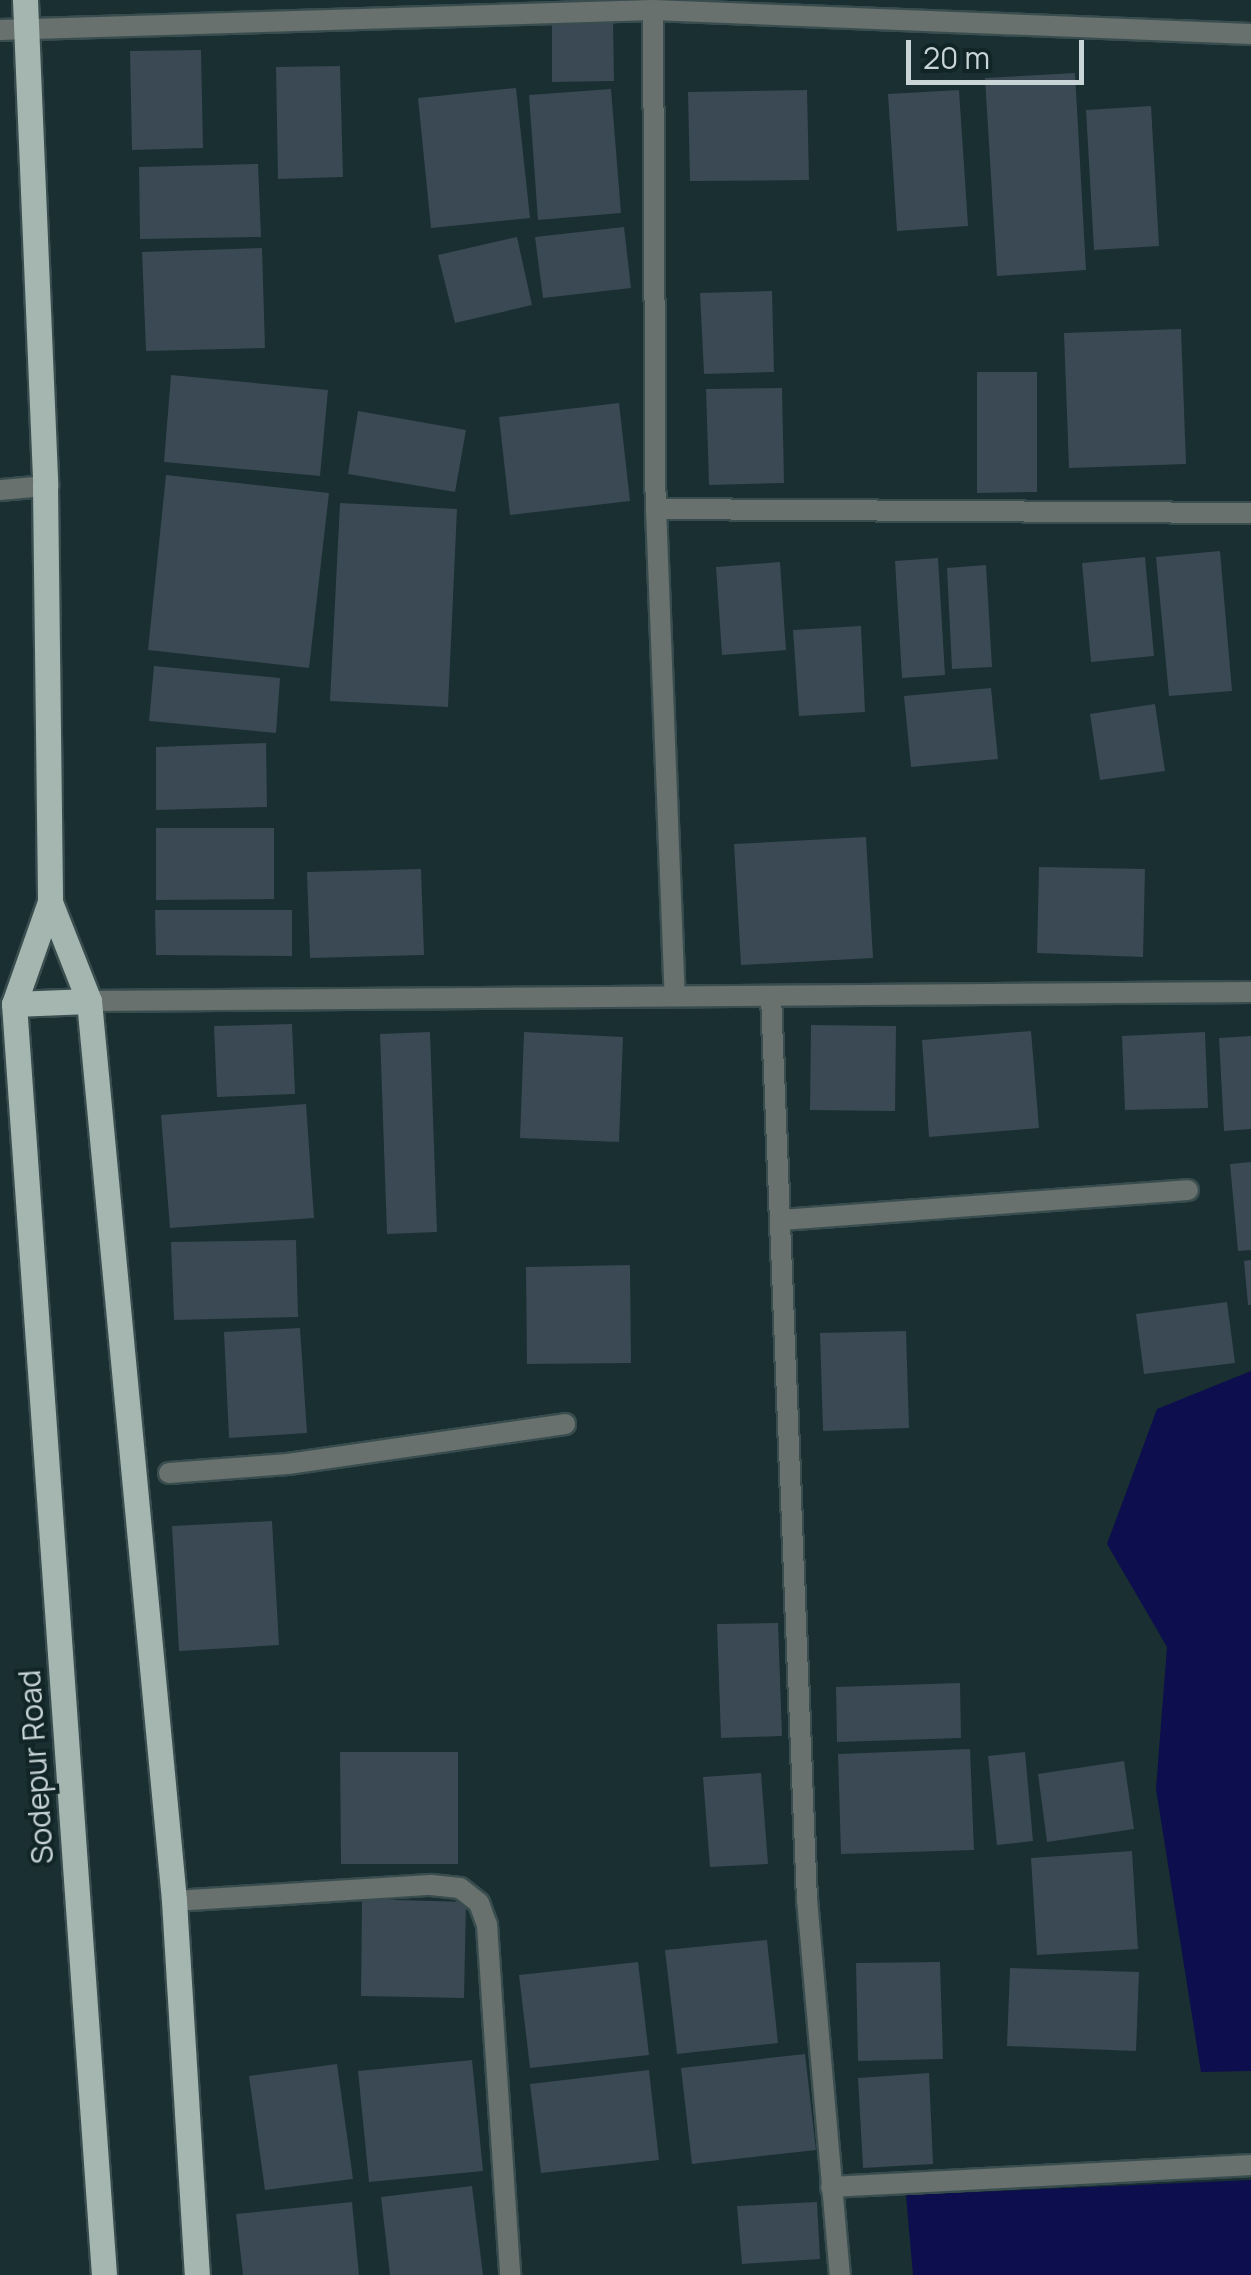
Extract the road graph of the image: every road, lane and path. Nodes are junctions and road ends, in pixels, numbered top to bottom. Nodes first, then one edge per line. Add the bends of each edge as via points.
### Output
1 (24, 0) edge
2 (653, 10) junction
3 (13, 30) edge
4 (1251, 34) edge
5 (45, 486) junction
6 (0, 490) edge
7 (656, 508) junction
8 (1251, 513) edge
9 (50, 902) junction
10 (1251, 992) edge
11 (676, 995) junction
12 (772, 996) junction
13 (89, 1000) junction
14 (14, 1004) junction
15 (1188, 1190) dead end
16 (781, 1220) junction
17 (565, 1424) dead end
18 (169, 1473) dead end
19 (174, 1900) junction
20 (1251, 2165) edge
21 (831, 2187) junction
22 (104, 2275) edge
23 (197, 2275) edge
24 (510, 2275) edge
25 (840, 2275) edge

1 - 3 main road, Sodepur Road
2 - 3 street
2 - 4 street
2 - 7 street
3 - 5 main road, Sodepur Road
5 - 6 street
5 - 9 main road, Sodepur Road
7 - 8 street
7 - 11 street
9 - 13 main road, Sodepur Road
9 - 14 main road, Sodepur Road
10 - 12 street
11 - 12 street
11 - 13 street
12 - 16 street
13 - 14 main road
13 - 19 main road, Sodepur Road
14 - 22 main road, Sodepur Road
15 - 16 street
16 - 21 street via 807,1899
17 - 18 street via 288,1464
19 - 23 main road, Sodepur Road
19 - 24 street via 431,1885 460,1888 479,1903 487,1925
20 - 21 street
21 - 25 street

